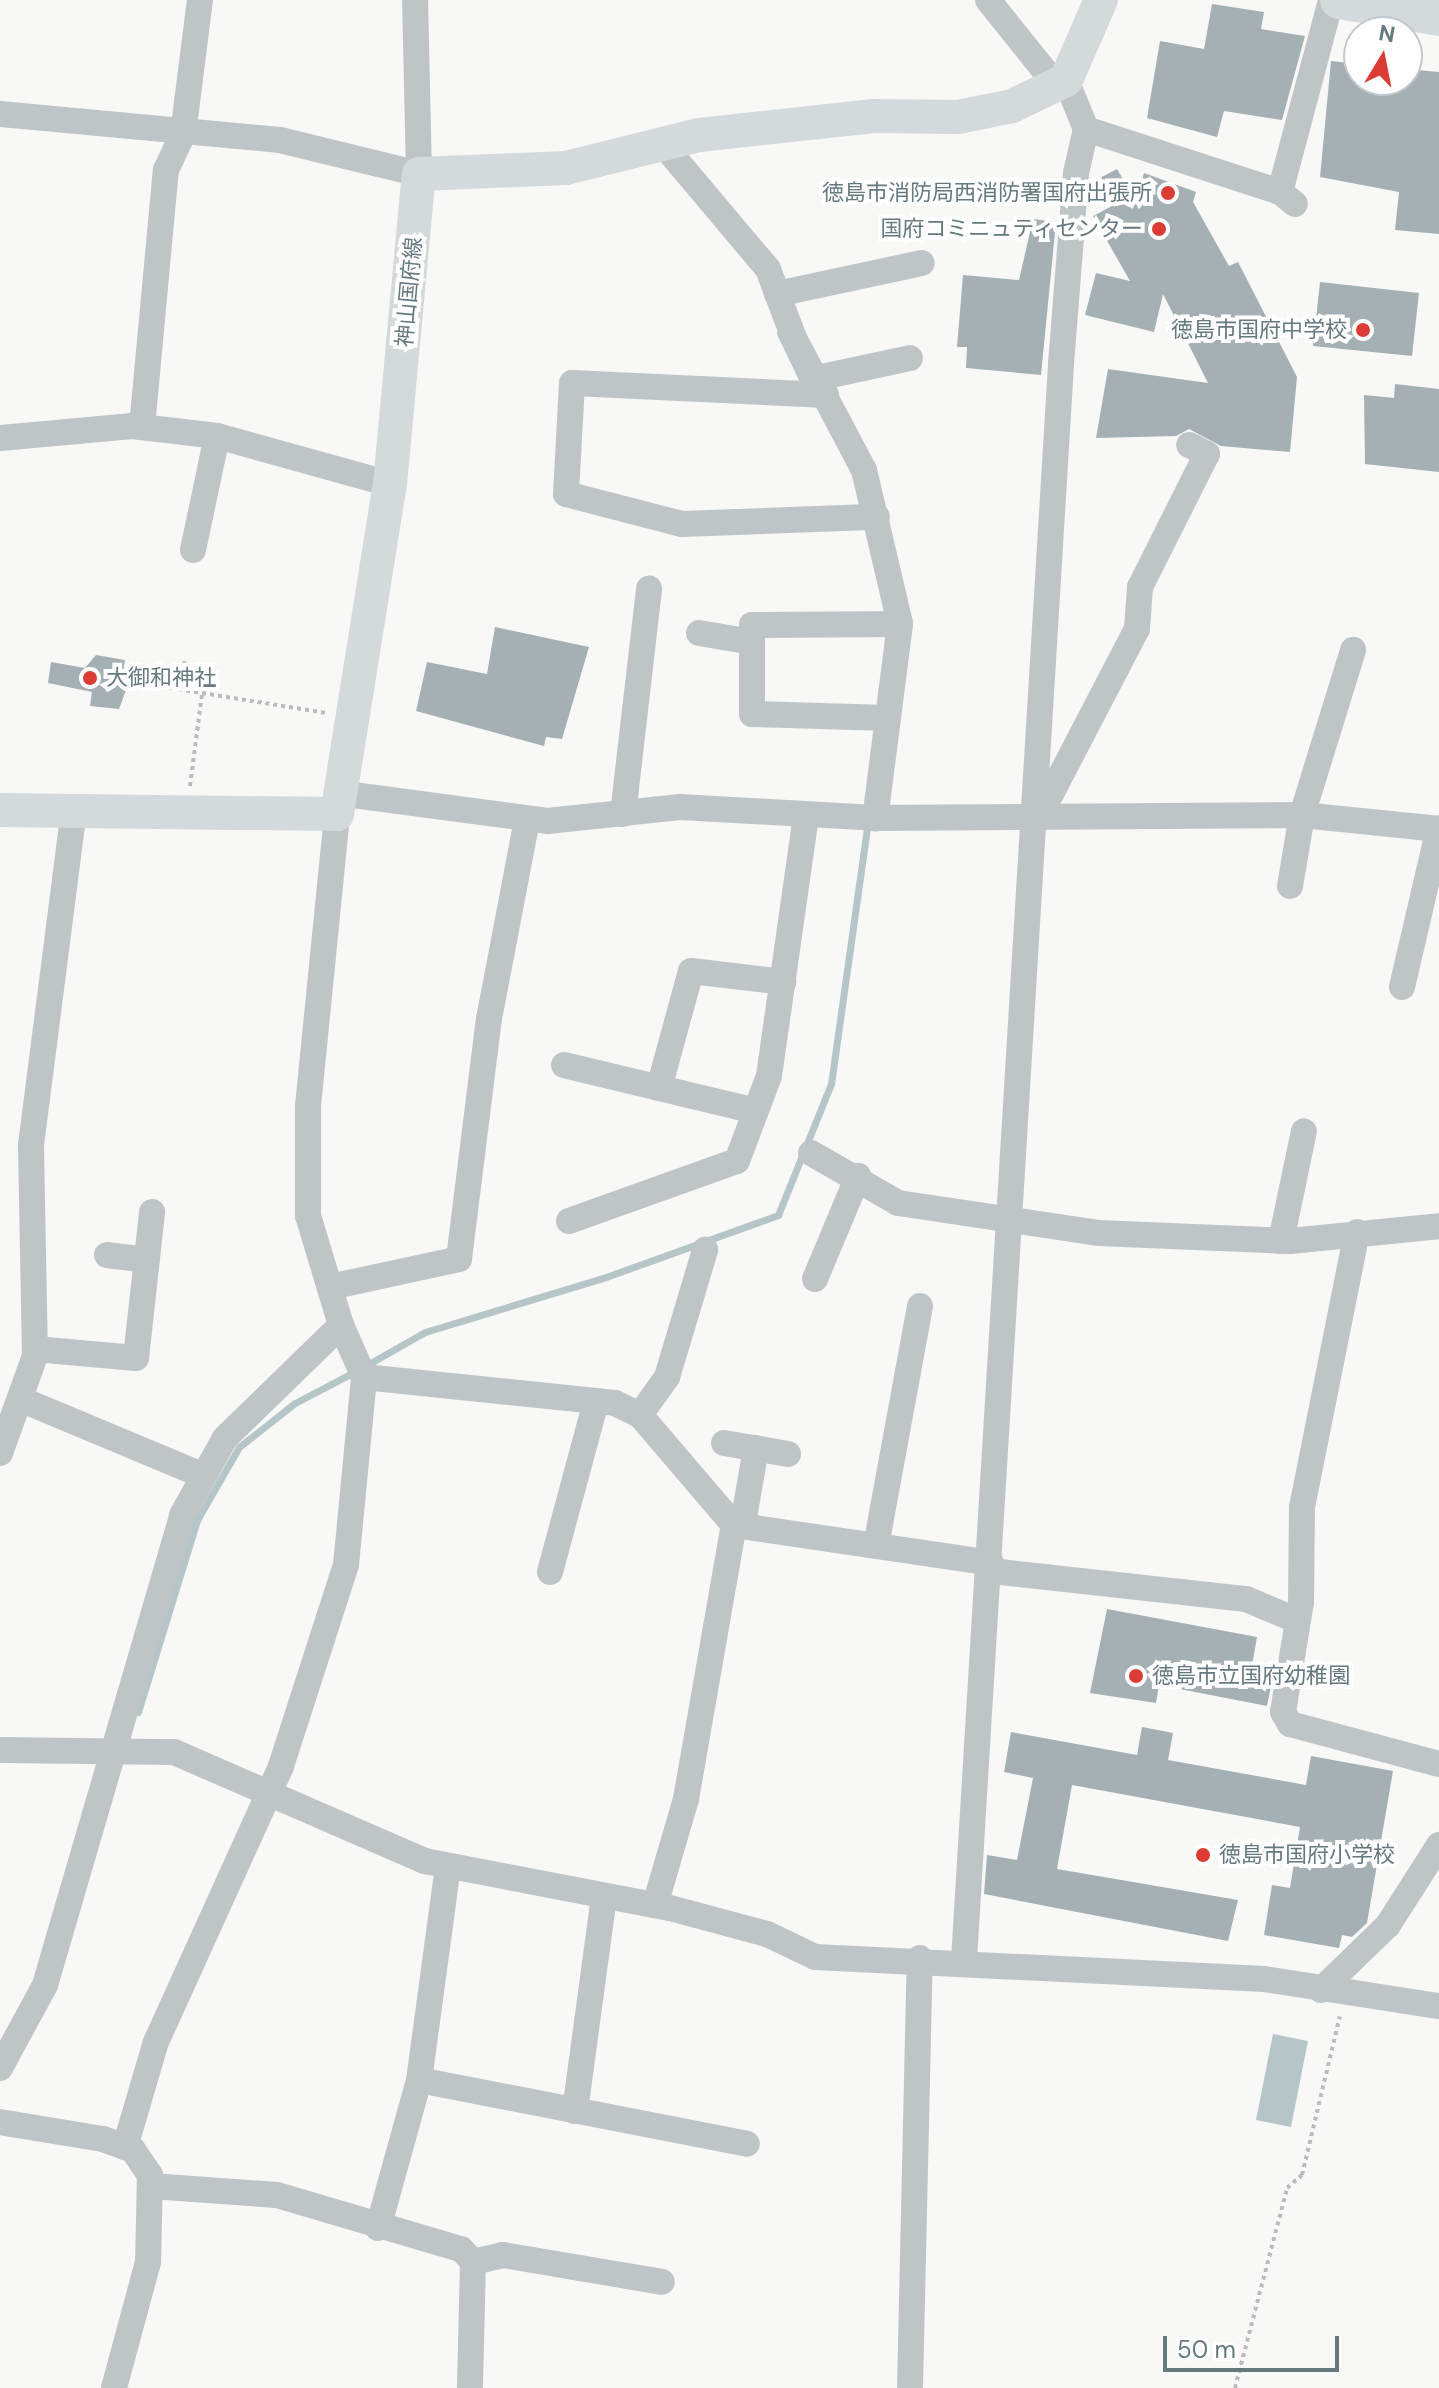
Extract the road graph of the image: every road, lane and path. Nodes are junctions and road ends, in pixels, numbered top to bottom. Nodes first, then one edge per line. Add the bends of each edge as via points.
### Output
1 (200, 0) edge
2 (415, 0) edge
3 (988, 0) edge
4 (1101, 0) edge
5 (1331, 0) edge
6 (1339, 0) edge
7 (1439, 17) edge
8 (1062, 83) junction
9 (0, 114) edge
10 (1086, 129) junction
11 (183, 134) junction
12 (661, 142) junction
13 (419, 174) junction
14 (922, 263) dead end
15 (777, 294) junction
16 (910, 358) dead end
17 (821, 386) junction
18 (142, 427) junction
19 (217, 436) junction
20 (0, 438) edge
21 (1189, 445) dead end
22 (390, 484) junction
23 (877, 517) junction
24 (193, 550) dead end
25 (649, 588) dead end
26 (900, 624) junction
27 (699, 633) dead end
28 (752, 642) junction
29 (1353, 650) dead end
30 (185, 658) dead end
31 (147, 684) dead end
32 (181, 689) junction
33 (202, 693) junction
34 (349, 717) junction
35 (888, 718) junction
36 (338, 804) junction
37 (0, 810) edge
38 (74, 811) junction
39 (186, 813) junction
40 (623, 814) junction
41 (1302, 815) junction
42 (806, 816) junction
43 (1039, 817) junction
44 (875, 818) junction
45 (527, 819) junction
46 (1439, 829) edge
47 (1290, 886) dead end
48 (783, 982) junction
49 (1402, 987) dead end
50 (564, 1065) dead end
51 (659, 1088) junction
52 (756, 1111) junction
53 (1304, 1131) dead end
54 (811, 1153) dead end
55 (858, 1176) junction
56 (152, 1212) dead end
57 (569, 1221) dead end
58 (1012, 1221) junction
59 (1439, 1226) edge
60 (1357, 1232) junction
61 (1281, 1241) junction
62 (705, 1250) dead end
63 (107, 1255) dead end
64 (147, 1260) junction
65 (815, 1279) dead end
66 (330, 1287) junction
67 (920, 1306) dead end
68 (341, 1325) junction
69 (35, 1349) junction
70 (362, 1372) junction
71 (20, 1399) junction
72 (596, 1401) junction
73 (640, 1415) junction
74 (724, 1443) dead end
75 (756, 1448) junction
76 (0, 1453) edge
77 (788, 1454) dead end
78 (204, 1476) junction
79 (734, 1525) junction
80 (876, 1546) junction
81 (991, 1567) junction
82 (550, 1572) dead end
83 (1298, 1621) junction
84 (0, 1750) edge
85 (112, 1754) junction
86 (1439, 1764) edge
87 (268, 1790) junction
88 (1439, 1845) edge
89 (448, 1866) junction
90 (604, 1896) junction
91 (655, 1905) junction
92 (920, 1958) junction
93 (964, 1960) junction
94 (1321, 1990) junction
95 (1348, 1995) junction
96 (1439, 2006) edge
97 (0, 2068) edge
98 (419, 2080) junction
99 (575, 2111) junction
100 (0, 2122) edge
101 (747, 2144) dead end
102 (125, 2147) junction
103 (151, 2186) junction
104 (378, 2228) junction
105 (473, 2262) junction
106 (662, 2282) dead end
107 (114, 2388) edge
108 (470, 2388) edge
109 (910, 2388) edge
110 (1235, 2388) edge

1 - 11 street
2 - 13 street
3 - 8 street
4 - 8 main road
5 - 10 street via 1288,198
6 - 7 highway
8 - 10 street
8 - 12 main road via 1012,106 958,117 874,116
9 - 11 street
10 - 43 street via 1062,350
11 - 13 street via 280,140
11 - 18 street via 166,170
12 - 13 main road via 566,168
12 - 15 street via 768,269
13 - 22 main road, 神山国府線
14 - 15 street
15 - 17 street
16 - 17 street
17 - 23 street via 864,470
17 - 23 street via 572,383 566,494 682,524
18 - 19 street
18 - 20 street
19 - 22 street
19 - 24 street
21 - 43 street via 1207,454 1140,587 1137,629
22 - 34 main road, 神山国府線
23 - 26 street
25 - 40 street
26 - 28 street via 752,625
26 - 35 street
27 - 28 street
28 - 35 street via 752,714
29 - 41 street
30 - 32 path
31 - 32 path
32 - 33 path
33 - 34 path
33 - 39 path
34 - 36 main road, 神山国府線
35 - 44 street
36 - 39 main road
36 - 45 street
36 - 66 street via 308,1106 308,1216
37 - 38 main road
38 - 39 main road
38 - 69 street via 31,1145
40 - 42 street via 680,807
40 - 45 street via 592,821
41 - 43 street
41 - 46 street
41 - 47 street
42 - 44 street
42 - 48 street
43 - 44 street
43 - 58 street
45 - 66 street via 489,1019 459,1259
46 - 49 street
48 - 51 street via 691,971
48 - 52 street via 769,1076
50 - 51 street
51 - 52 street
52 - 57 street via 737,1161
53 - 61 street
54 - 55 street
55 - 58 street via 898,1203
55 - 65 street
56 - 64 street
58 - 61 street via 1199,1241
58 - 81 street
59 - 60 street
60 - 61 street
60 - 83 street via 1302,1507
62 - 73 street via 667,1377
63 - 64 street
64 - 69 street via 136,1358
66 - 68 street
67 - 80 street
68 - 70 street
68 - 78 street via 285,1386 225,1438
69 - 71 street
70 - 72 street
70 - 87 street via 346,1565
71 - 76 street
71 - 78 street
72 - 73 street
72 - 82 street
73 - 79 street
74 - 75 street
75 - 77 street
75 - 79 street via 745,1512
78 - 85 street via 182,1515
79 - 80 street
79 - 91 street via 686,1799
80 - 81 street
81 - 83 street via 1246,1599
81 - 93 street
83 - 86 street via 1283,1712 1290,1724
84 - 85 street
85 - 87 street via 174,1752
85 - 97 street via 45,1985
87 - 89 street via 366,1841
87 - 102 street via 156,2042
88 - 94 street via 1388,1925
89 - 90 street
89 - 98 street
90 - 91 street
90 - 99 street
91 - 92 street via 767,1934 815,1957
92 - 93 street
92 - 109 street
93 - 94 street via 1264,1979
94 - 95 street
95 - 96 street
95 - 110 path via 1302,2175 1287,2188
98 - 99 street
98 - 104 street
99 - 101 street
100 - 102 street
102 - 103 street
103 - 104 street via 277,2195
103 - 107 street via 146,2274
104 - 105 street via 461,2249
105 - 106 street via 503,2255
105 - 108 street

